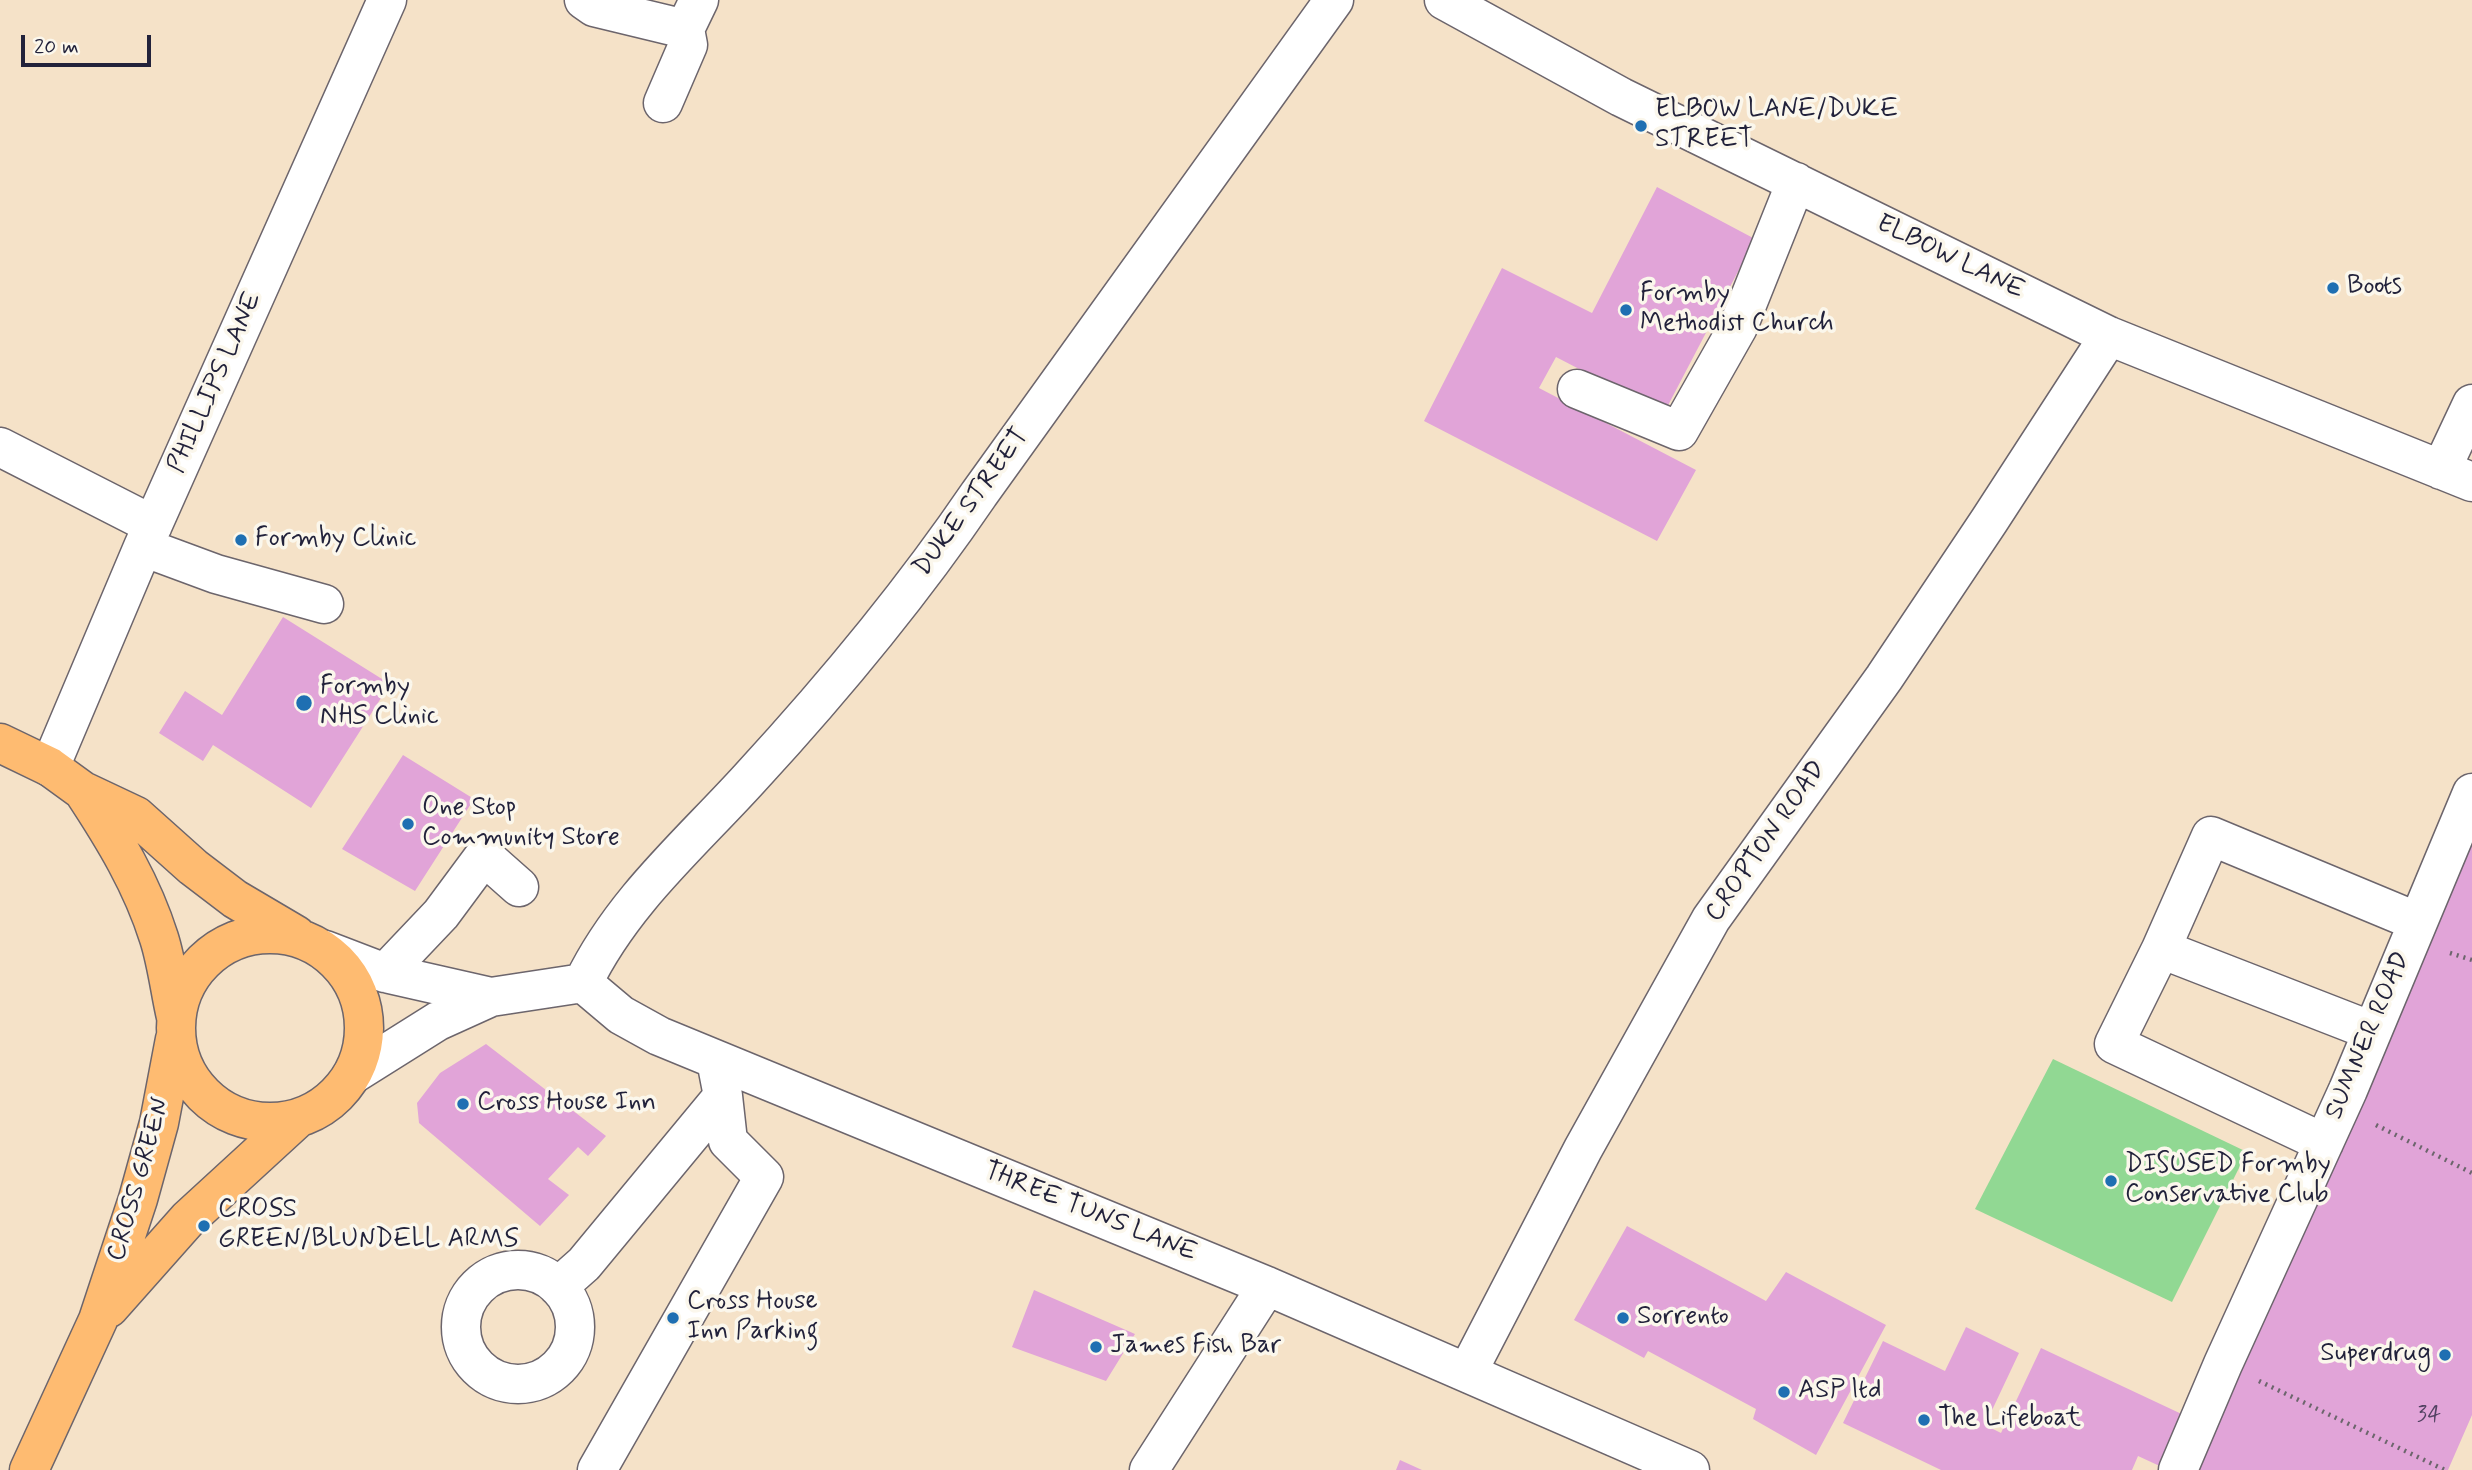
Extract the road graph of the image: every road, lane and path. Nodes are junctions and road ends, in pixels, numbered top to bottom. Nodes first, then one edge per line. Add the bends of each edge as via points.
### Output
1 (387, 0) edge
2 (583, 0) edge
3 (1334, 0) edge
4 (1444, 0) edge
5 (692, 15) edge
6 (663, 103) dead end
7 (1796, 182) junction
8 (2109, 336) junction
9 (1577, 389) dead end
10 (2472, 404) edge
11 (0, 447) edge
12 (2456, 476) edge
13 (148, 536) junction
14 (324, 604) dead end
15 (0, 743) edge
16 (50, 767) junction
17 (83, 791) junction
18 (2472, 793) edge
19 (519, 887) dead end
20 (2418, 922) junction
21 (313, 944) junction
22 (2161, 949) junction
23 (385, 973) junction
24 (583, 983) junction
25 (491, 997) junction
26 (176, 1028) junction
27 (2372, 1031) junction
28 (716, 1059) junction
29 (352, 1075) junction
30 (723, 1097) junction
31 (2340, 1106) junction
32 (298, 1119) junction
33 (2324, 1143) junction
34 (2472, 1173) edge
35 (1266, 1286) junction
36 (558, 1287) dead end
37 (98, 1320) junction
38 (2223, 1364) junction
39 (1467, 1373) junction
40 (29, 1470) edge
41 (597, 1470) edge
42 (1149, 1470) edge
43 (1690, 1470) edge
44 (2178, 1470) edge
45 (2445, 1470) edge

1 - 13 street, PHILLIPS LANE
2 - 5 street via 594,7
3 - 24 street, DUKE STREET via 937,555 830,687 645,889 609,934
4 - 7 street, ELBOW LANE via 1621,97
5 - 6 street via 688,45
7 - 8 street, ELBOW LANE
7 - 9 street via 1738,327 1679,431
8 - 12 street, ELBOW LANE
8 - 39 street, CROPTON ROAD via 1884,678 1711,919 1583,1149
10 - 12 street
11 - 13 street
13 - 14 street via 216,574
13 - 16 street, PHILLIPS LANE
15 - 16 main road
16 - 17 main road
17 - 21 main road via 136,816 235,900
17 - 26 main road via 140,888 160,940
18 - 20 street, SUMNER ROAD
19 - 23 street via 484,856 441,914
20 - 22 street via 2211,836
20 - 27 street, SUMNER ROAD
21 - 23 street
21 - 26 main road via 273,933 245,936 219,948 198,966 183,990
21 - 29 main road via 345,970 359,994 362,1049
22 - 27 street
22 - 33 street via 2114,1044
23 - 25 street
24 - 25 street
24 - 28 street, THREE TUNS LANE via 621,1015
25 - 29 street via 438,1021
26 - 32 main road via 183,1066 197,1089 218,1107 242,1119
26 - 37 main road, CROSS GREEN via 159,1123
27 - 31 street, SUMNER ROAD
28 - 30 street
28 - 35 street, THREE TUNS LANE
29 - 32 main road via 319,1109
30 - 36 street via 584,1264
30 - 41 street via 728,1141 764,1177
31 - 33 street, SUMNER ROAD
31 - 34 path
32 - 37 main road, CROSS GREEN via 188,1219
33 - 38 street, SUMNER ROAD
35 - 39 street, THREE TUNS LANE
35 - 42 street
37 - 40 main road, CROSS GREEN
38 - 44 street, SUMNER ROAD
38 - 45 path
39 - 43 street, THREE TUNS LANE

